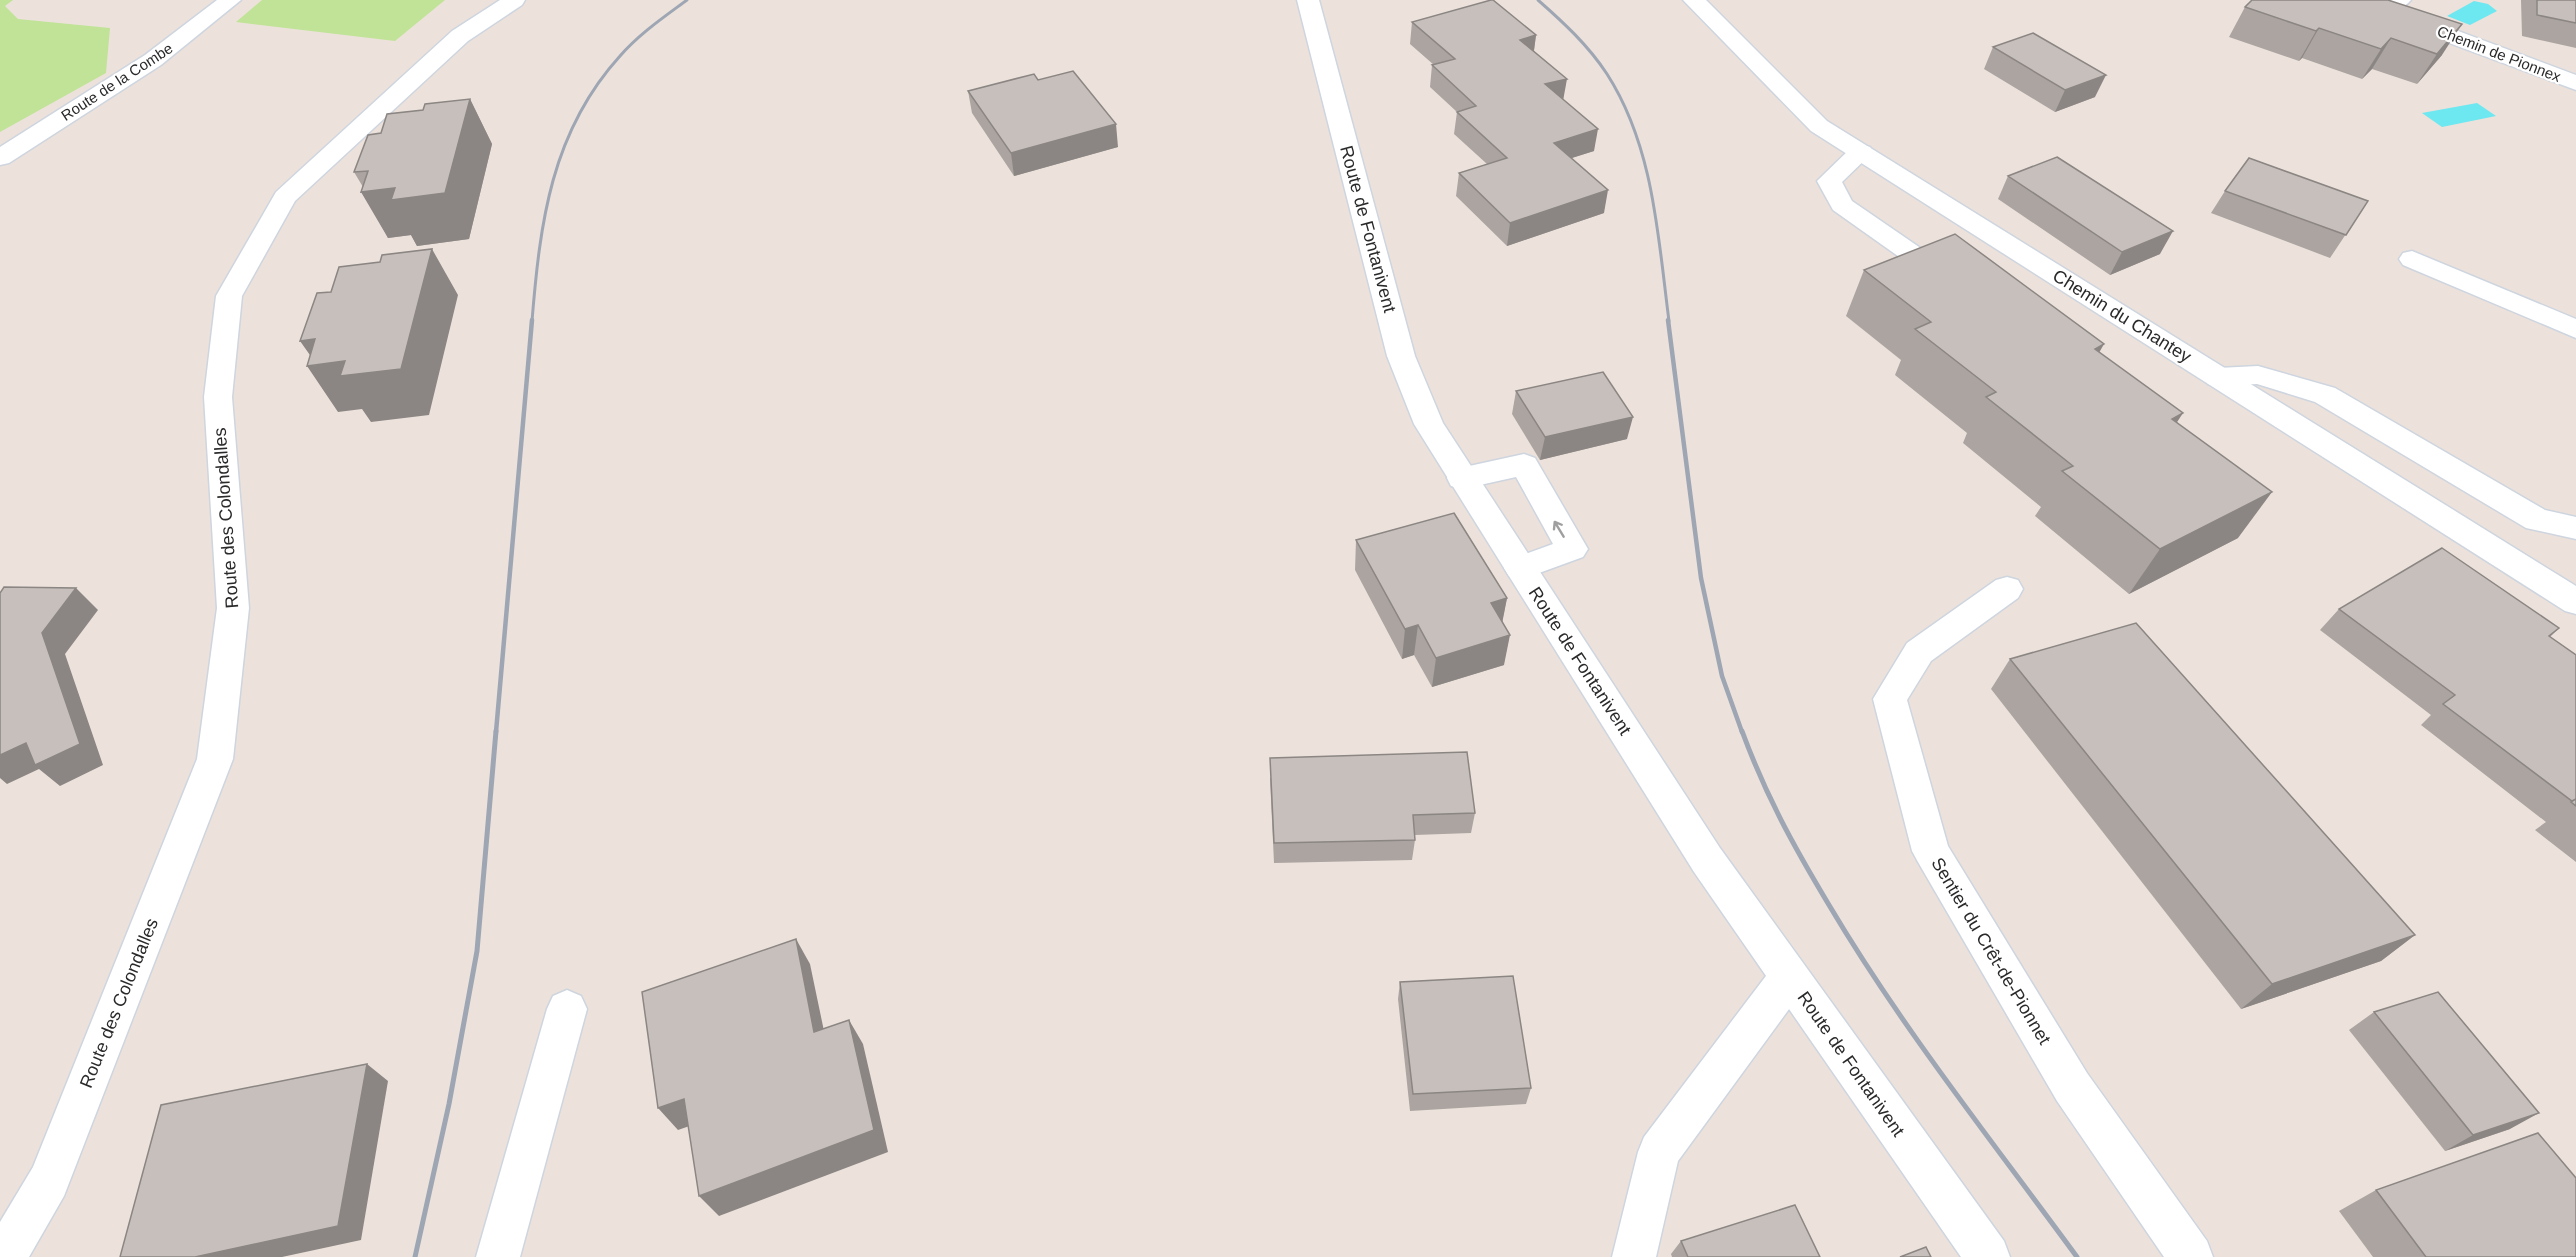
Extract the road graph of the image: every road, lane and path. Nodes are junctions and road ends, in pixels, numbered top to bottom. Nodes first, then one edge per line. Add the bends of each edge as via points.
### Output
1 (230, 0) edge
2 (514, 0) edge
3 (1308, 0) edge
4 (1694, 0) edge
5 (2355, 0) edge
6 (2390, 4) edge
7 (2576, 83) edge
8 (1861, 152) junction
9 (0, 158) edge
10 (2412, 259) dead end
11 (1965, 289) edge
12 (2576, 329) edge
13 (2218, 377) junction
14 (1462, 478) junction
15 (2576, 528) edge
16 (1520, 568) junction
17 (2007, 589) dead end
18 (2576, 602) edge
19 (1788, 977) junction
20 (567, 1009) dead end
21 (4, 1257) edge
22 (498, 1257) edge
23 (1634, 1257) edge
24 (1988, 1257) edge
25 (2191, 1257) edge

1 - 9 street, Route de la Combe via 153,60
2 - 21 street, Route des Colondalles via 460,36 285,196 229,296 218,397 233,608 215,759 49,1181
3 - 14 street, Route de Fontanivent via 1401,356 1429,424
4 - 8 street, Chemin du Chantey via 1819,126
5 - 6 street, Chemin de Pionnex
6 - 7 street, Chemin de Pionnex
8 - 11 street via 1829,181 1842,206
8 - 13 street, Chemin du Chantey
10 - 12 street
13 - 15 street via 2258,375 2325,395 2537,520
13 - 18 street, Chemin du Chantey
14 - 16 street, Route de Fontanivent
16 -> 14 street via 1572,549 1524,465
16 - 19 street, Route de Fontanivent via 1707,860
17 - 25 street, Sentier du Crêt-de-Pionnet via 1919,652 1890,699 1928,841 2072,1087
19 - 23 street via 1659,1152
19 - 24 street, Route de Fontanivent
20 - 22 street

